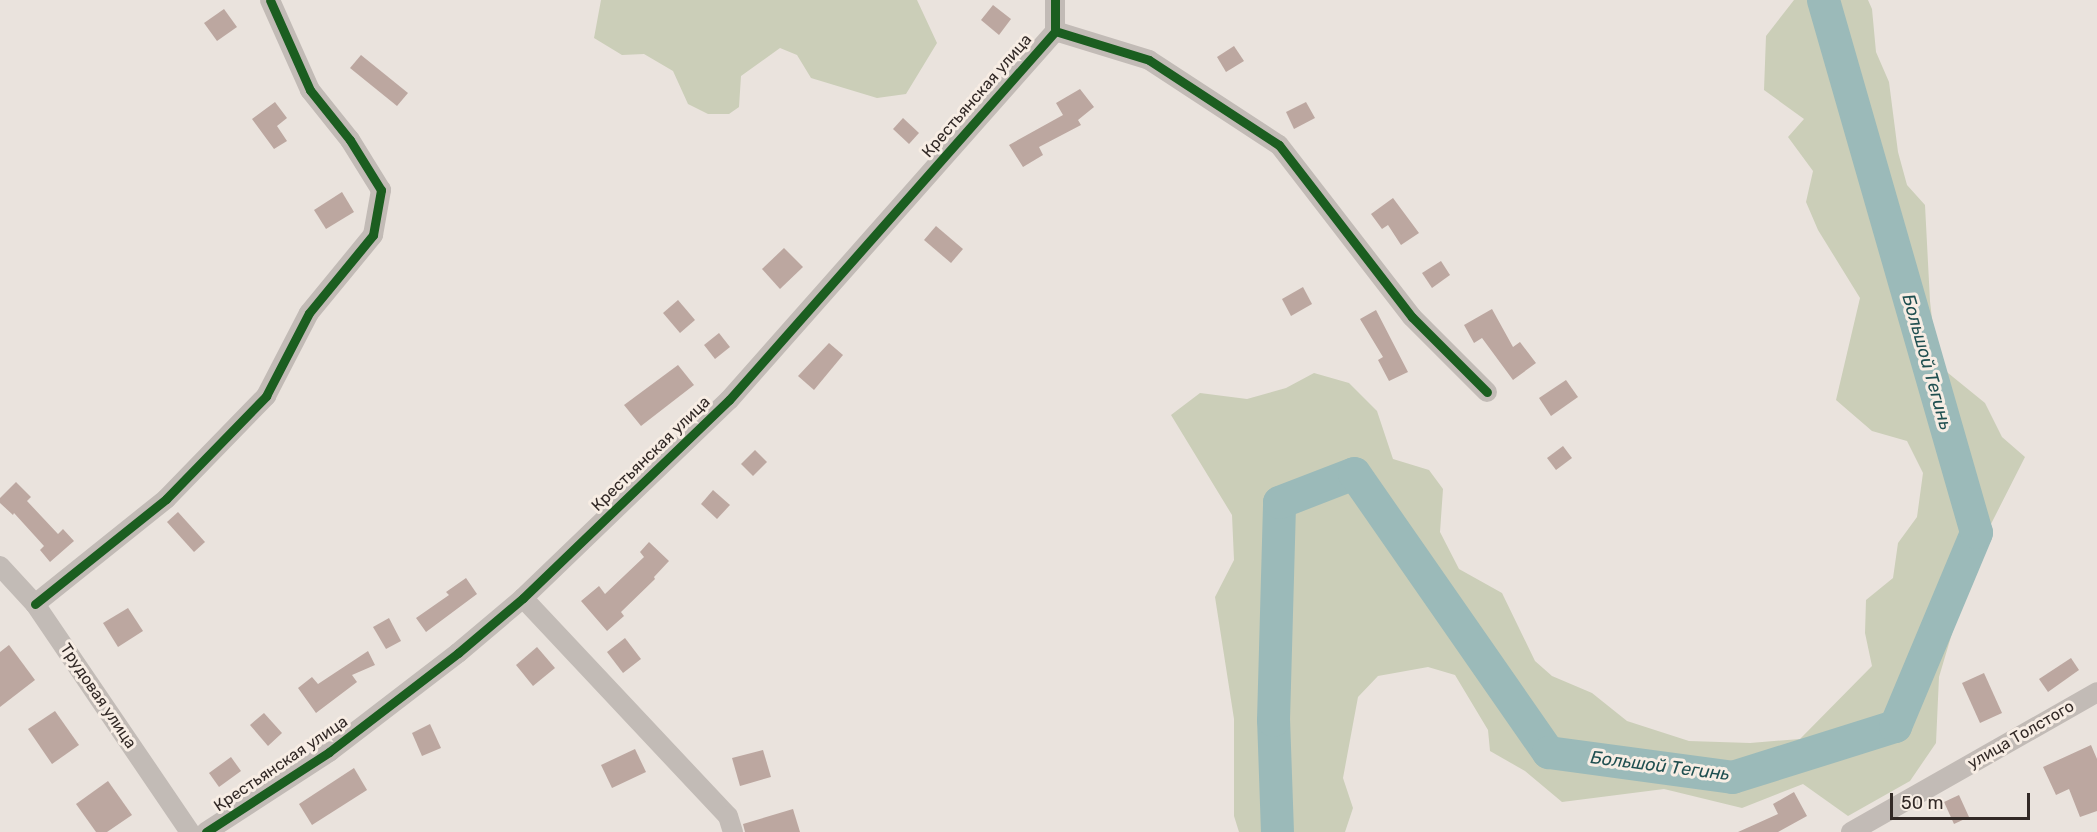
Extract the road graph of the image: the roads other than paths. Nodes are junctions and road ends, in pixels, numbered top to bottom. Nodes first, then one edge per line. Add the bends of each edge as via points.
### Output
1 (270, 0) edge
2 (1055, 0) edge
3 (1055, 31) junction
4 (1487, 392) dead end
5 (0, 566) edge
6 (523, 598) junction
7 (35, 604) junction
8 (2097, 692) edge
9 (190, 832) edge
10 (206, 832) edge
11 (733, 832) edge
12 (1851, 832) edge

1 - 7 street via 310,90 350,140 381,190 373,235 309,313 266,396 166,499
2 - 3 street, Крестьянская улица
3 - 4 street, Крестьянская улица via 1149,60 1279,145 1412,317
3 - 6 street, Крестьянская улица via 729,400
5 - 7 street, Трудовая улица
6 - 10 street, Крестьянская улица via 329,752
6 - 11 street via 728,816
7 - 9 street, Трудовая улица
8 - 12 street, улица Толстого

